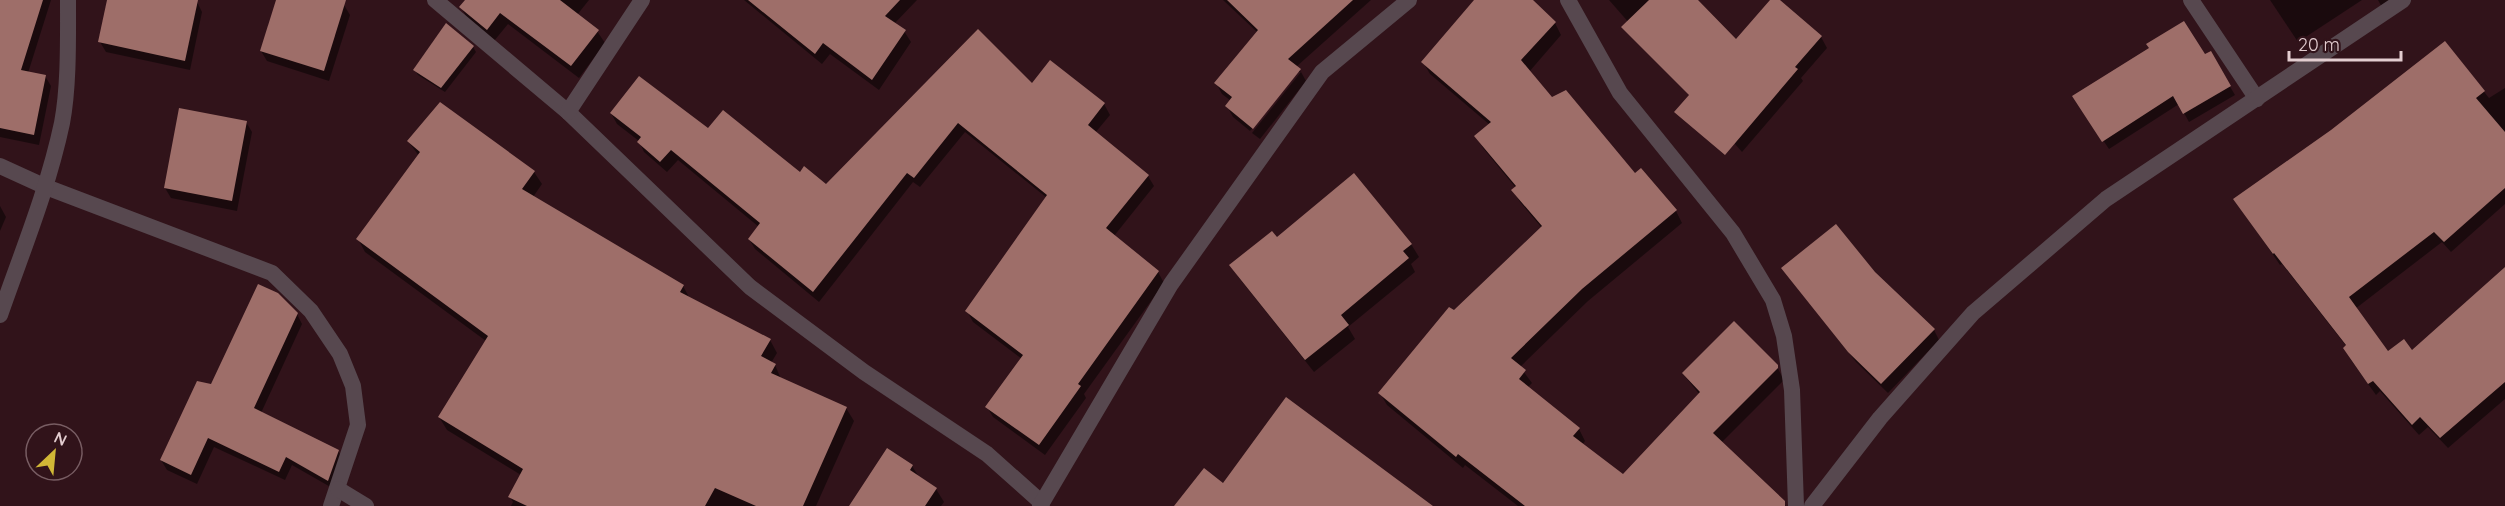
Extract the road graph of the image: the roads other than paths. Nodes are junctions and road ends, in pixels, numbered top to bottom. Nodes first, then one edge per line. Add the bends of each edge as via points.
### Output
1 (68, 0) edge
2 (435, 0) edge
3 (642, 0) edge
4 (1409, 0) edge
5 (1569, 0) edge
6 (2191, 0) edge
7 (2403, 0) edge
8 (2257, 99) junction
9 (568, 112) junction
10 (0, 166) edge
11 (46, 187) junction
12 (0, 315) edge
13 (338, 489) junction
14 (1041, 504) edge
15 (331, 506) edge
16 (366, 506) edge
17 (1796, 506) edge
18 (1812, 506) edge

1 - 11 street via 62,121
2 - 9 street
3 - 9 street
4 - 14 street via 1322,72 1171,284
5 - 17 street via 1620,93 1732,233 1773,300 1784,336 1792,390
6 - 8 street
7 - 8 street
8 - 18 street via 2106,199 1973,313 1880,418
9 - 14 street via 750,286 864,372 987,454
10 - 11 street
11 - 12 street
11 - 13 street via 272,273 311,311 340,354 353,386 358,426
13 - 15 street
13 - 16 street

